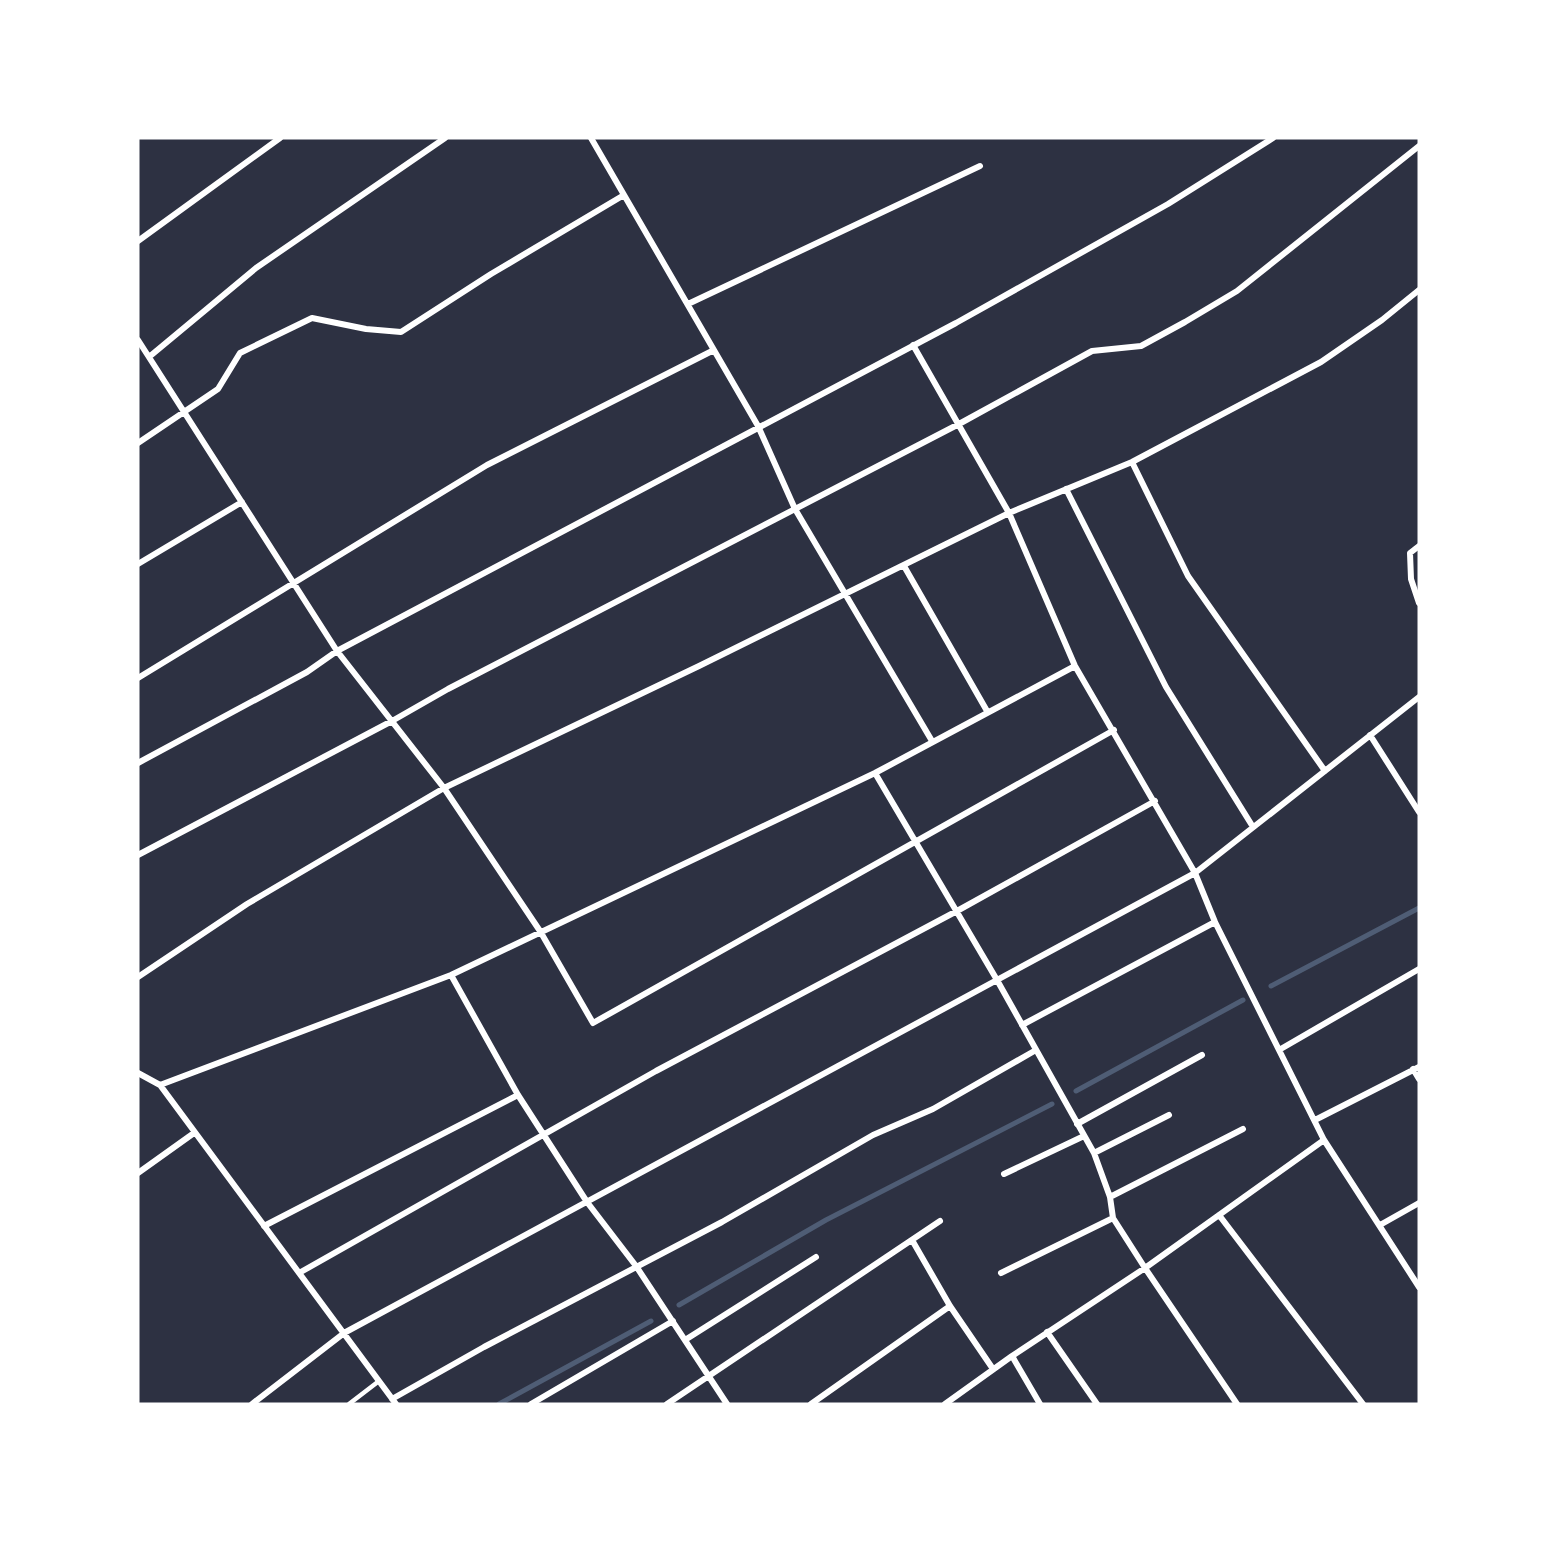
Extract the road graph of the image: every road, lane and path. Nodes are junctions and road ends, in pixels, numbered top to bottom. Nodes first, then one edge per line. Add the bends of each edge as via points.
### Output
1 (280, 138) edge
2 (445, 138) edge
3 (591, 138) edge
4 (1273, 138) edge
5 (1419, 146) edge
6 (980, 166) dead end
7 (624, 195) junction
8 (138, 241) edge
9 (1419, 290) edge
10 (688, 304) junction
11 (139, 345) edge
12 (913, 345) junction
13 (714, 350) junction
14 (149, 357) junction
15 (185, 414) junction
16 (960, 424) junction
17 (758, 426) junction
18 (138, 443) edge
19 (1132, 462) junction
20 (1066, 489) junction
21 (242, 502) junction
22 (795, 509) junction
23 (1009, 513) junction
24 (1419, 546) edge
25 (138, 564) edge
26 (904, 566) junction
27 (294, 584) junction
28 (847, 593) junction
29 (1419, 603) edge
30 (337, 651) junction
31 (1075, 666) junction
32 (138, 678) edge
33 (1419, 697) edge
34 (987, 711) junction
35 (392, 722) junction
36 (1114, 730) junction
37 (1370, 735) junction
38 (932, 741) junction
39 (138, 763) edge
40 (1325, 771) junction
41 (875, 773) junction
42 (444, 788) junction
43 (1155, 801) junction
44 (1419, 812) edge
45 (1253, 827) junction
46 (917, 843) junction
47 (138, 855) edge
48 (1195, 873) junction
49 (957, 911) junction
50 (1215, 922) junction
51 (540, 931) junction
52 (1419, 969) edge
53 (451, 975) junction
54 (138, 977) edge
55 (997, 980) junction
56 (1022, 1025) junction
57 (1036, 1050) junction
58 (1279, 1050) junction
59 (1202, 1055) dead end
60 (1416, 1068) edge
61 (138, 1073) edge
62 (1419, 1079) edge
63 (160, 1085) junction
64 (518, 1095) junction
65 (1169, 1115) dead end
66 (1315, 1120) junction
67 (1077, 1124) junction
68 (1243, 1129) dead end
69 (194, 1132) junction
70 (544, 1135) junction
71 (1084, 1136) junction
72 (1324, 1140) junction
73 (1094, 1153) junction
74 (138, 1173) edge
75 (1004, 1174) dead end
76 (1110, 1197) junction
77 (587, 1202) junction
78 (1419, 1203) edge
79 (1219, 1215) junction
80 (1113, 1218) junction
81 (940, 1221) dead end
82 (1380, 1225) junction
83 (264, 1226) junction
84 (912, 1240) junction
85 (816, 1257) dead end
86 (636, 1266) junction
87 (1146, 1268) junction
88 (299, 1273) junction
89 (1001, 1273) dead end
90 (1419, 1287) edge
91 (950, 1306) junction
92 (674, 1321) junction
93 (1047, 1332) junction
94 (344, 1334) junction
95 (685, 1340) junction
96 (1011, 1356) junction
97 (993, 1370) junction
98 (708, 1378) junction
99 (379, 1381) junction
100 (394, 1401) edge
101 (252, 1404) edge
102 (349, 1404) edge
103 (531, 1404) edge
104 (667, 1404) edge
105 (727, 1404) edge
106 (811, 1404) edge
107 (945, 1404) edge
108 (1040, 1404) edge
109 (1097, 1404) edge
110 (1238, 1404) edge
111 (1363, 1404) edge

1 - 8 street
2 - 14 street via 256,268
3 - 7 street
4 - 12 street via 1168,204
5 - 16 street via 1237,291 1141,346 1092,351
6 - 10 street
7 - 10 street
7 - 15 street via 401,332 312,318 240,353 218,389
9 - 19 street via 1321,362
10 - 13 street
11 - 14 street
12 - 16 street
12 - 17 street
13 - 17 street
13 - 27 street via 487,465
14 - 15 street
15 - 18 street
15 - 21 street
16 - 22 street
16 - 23 street
17 - 22 street
17 - 30 street
19 - 20 street
19 - 40 street via 1188,576
20 - 23 street
20 - 45 street via 1166,687
21 - 25 street
21 - 27 street
22 - 28 street
22 - 35 street via 448,689
23 - 26 street
23 - 31 street
24 - 29 street via 1410,553 1411,579
26 - 28 street
26 - 34 street
27 - 30 street
27 - 32 street
28 - 38 street
28 - 42 street
30 - 35 street
30 - 39 street via 307,672
31 - 34 street
31 - 36 street
33 - 37 street
34 - 38 street
35 - 42 street
35 - 47 street
36 - 43 street
36 - 46 street
37 - 40 street
37 - 44 street
38 - 41 street
40 - 45 street
41 - 46 street
41 - 51 street
42 - 51 street
42 - 54 street via 247,904
43 - 48 street
43 - 49 street
45 - 48 street
46 - 49 street
46 - 51 street via 593,1023
48 - 50 street
48 - 55 street
49 - 55 street
49 - 70 street
50 - 56 street
50 - 58 street
51 - 53 street
52 - 58 street
53 - 63 street
53 - 64 street
55 - 56 street
55 - 77 street
56 - 57 street
57 - 67 street
57 - 86 street
58 - 66 street
59 - 67 street
60 - 62 street
60 - 66 street
61 - 63 street
63 - 69 street
64 - 70 street
64 - 83 street
65 - 73 street
66 - 72 street
67 - 71 street
68 - 76 street
69 - 74 street
69 - 83 street
70 - 77 street
70 - 88 street
71 - 73 street
71 - 75 street
72 - 79 street
72 - 82 street
73 - 76 street
76 - 80 street
77 - 86 street
77 - 94 street
78 - 82 street
79 - 87 street
79 - 111 street
80 - 87 street
80 - 89 street
81 - 84 street
82 - 90 street
83 - 88 street
84 - 91 street
84 - 98 street
85 - 95 street
86 - 92 street
86 - 100 street
87 - 93 street
87 - 110 street
88 - 94 street
91 - 97 street
91 - 106 street
92 - 95 street
92 - 103 street
93 - 96 street
93 - 109 street
94 - 99 street
94 - 101 street
95 - 98 street
96 - 97 street
96 - 108 street
97 - 107 street
98 - 104 street
98 - 105 street
99 - 100 street
99 - 102 lane

